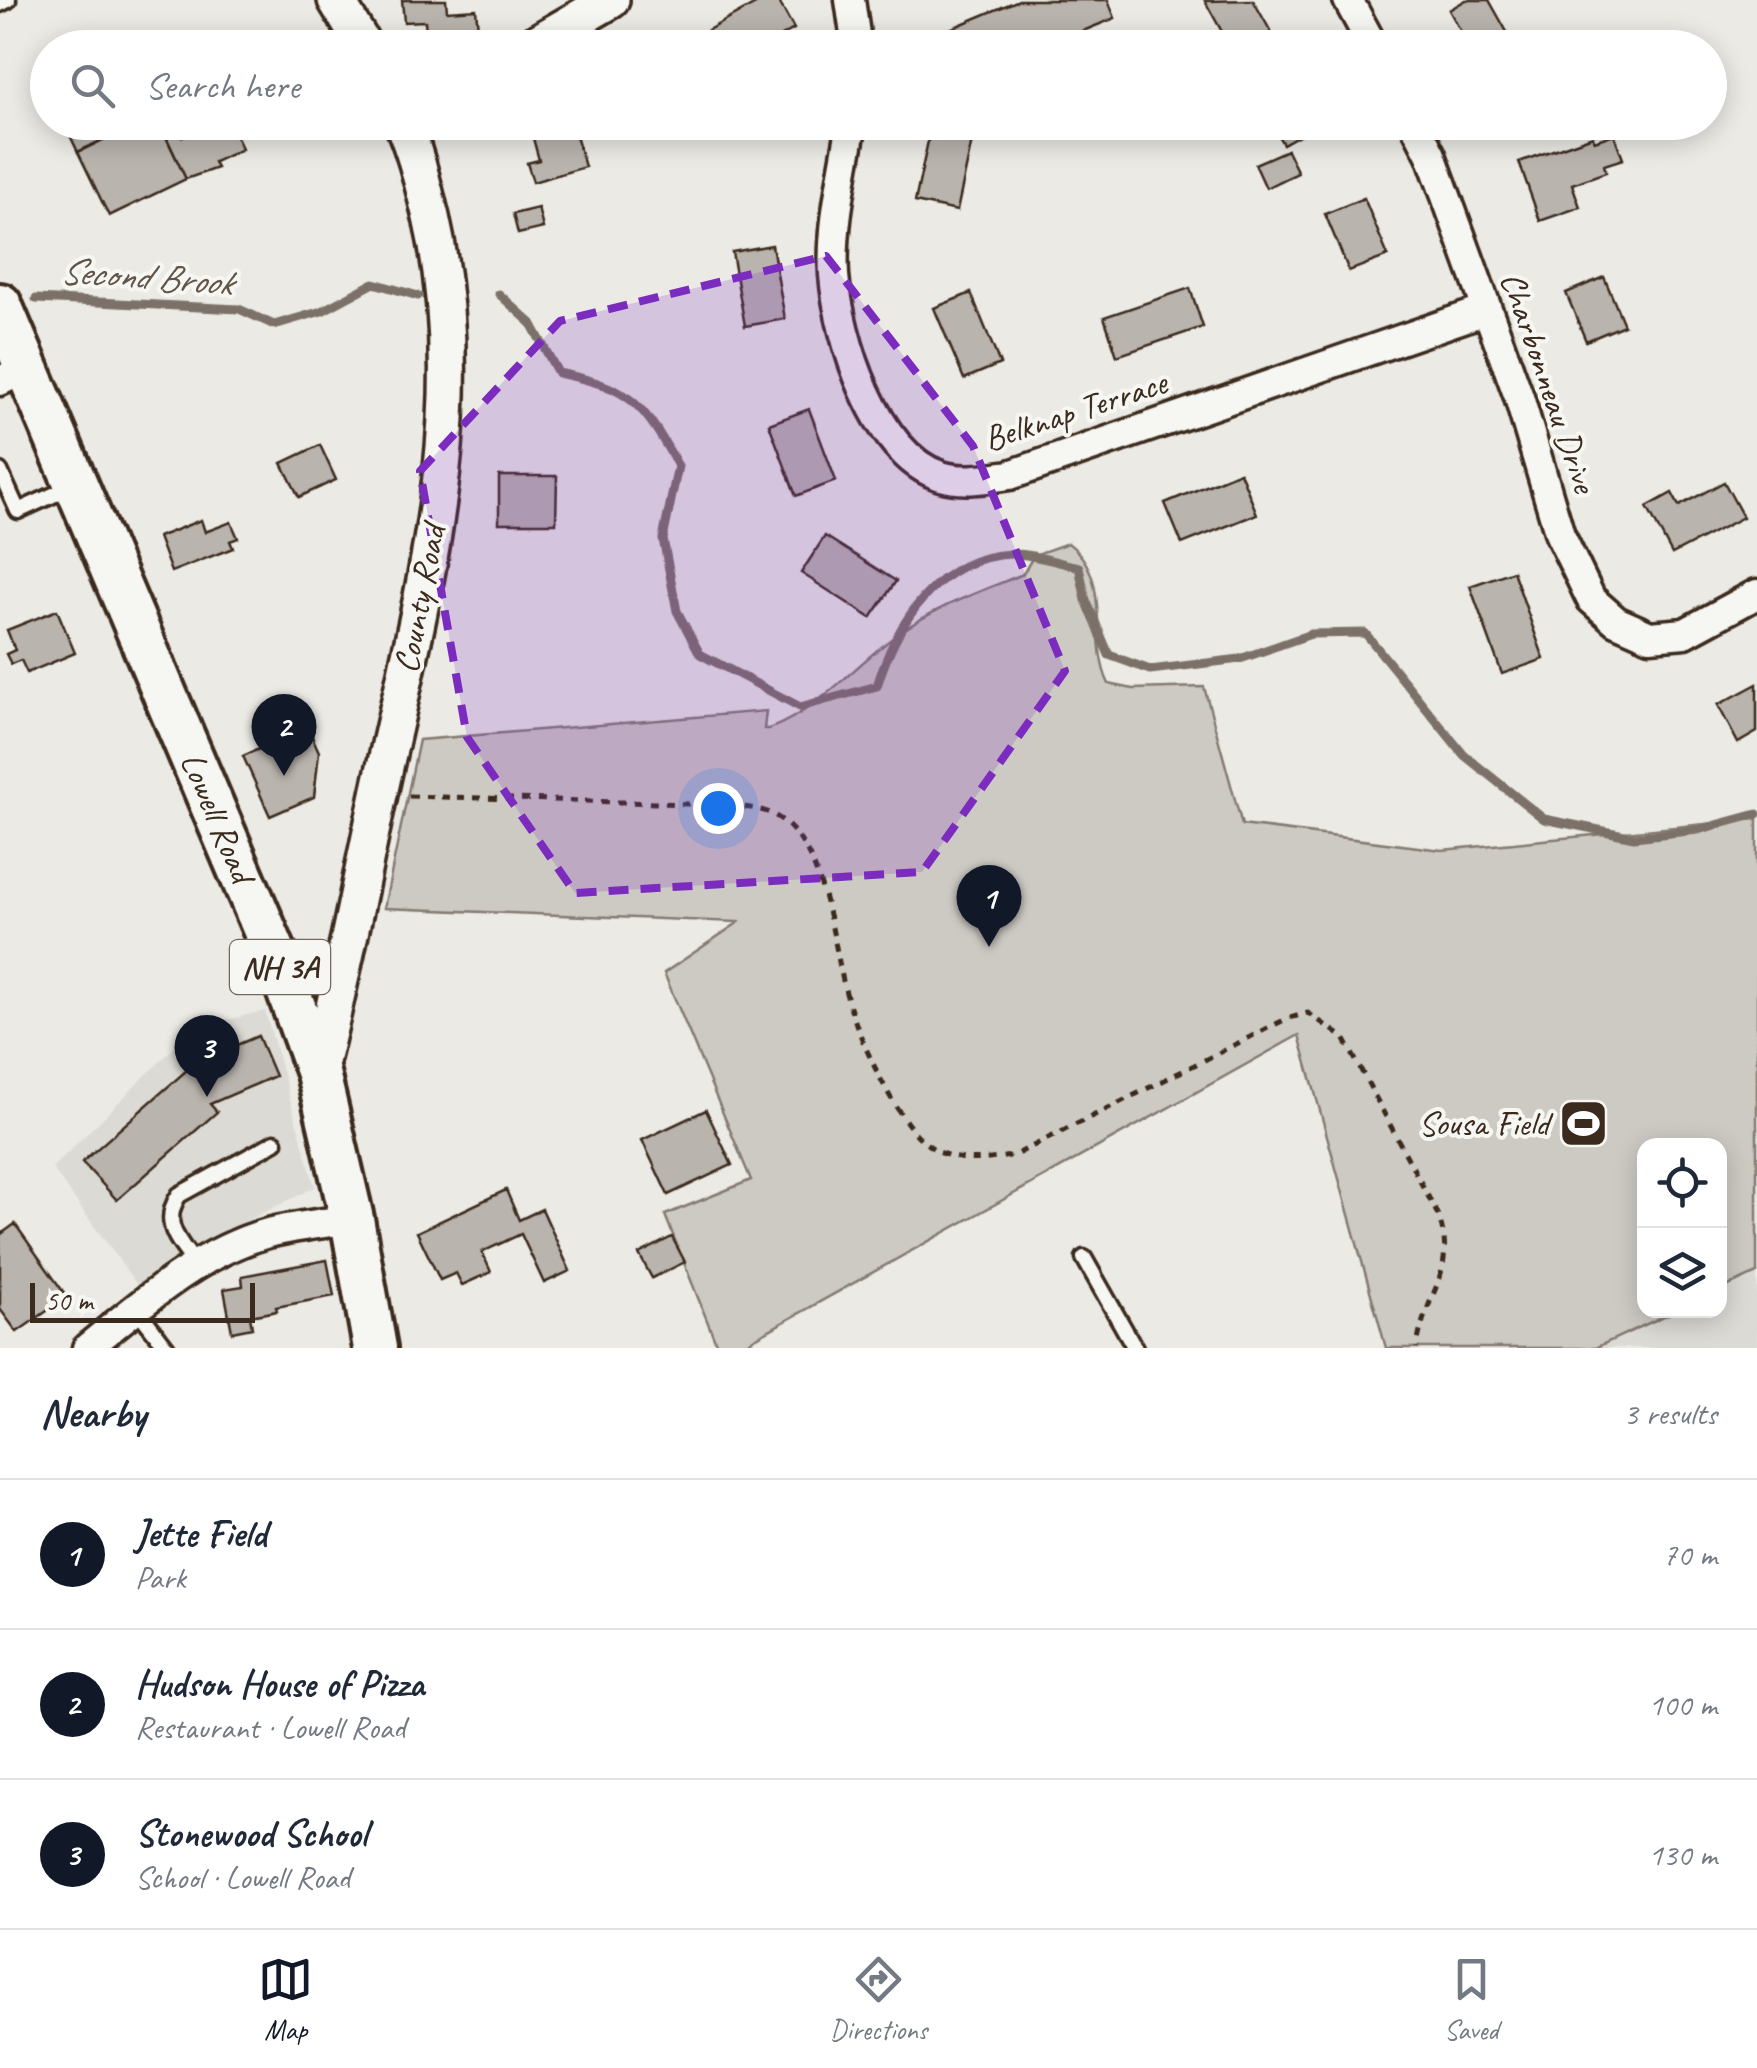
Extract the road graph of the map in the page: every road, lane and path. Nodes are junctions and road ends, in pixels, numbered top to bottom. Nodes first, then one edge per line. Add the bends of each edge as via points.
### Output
1 (8, 0) edge
2 (336, 0) edge
3 (611, 0) edge
4 (850, 0) edge
5 (1348, 0) edge
6 (0, 4) edge
7 (354, 30) edge
8 (559, 30) edge
9 (854, 30) edge
10 (1364, 30) edge
11 (416, 140) edge
12 (850, 140) edge
13 (1423, 140) edge
14 (0, 305) edge
15 (1486, 310) junction
16 (13, 374) edge
17 (0, 471) edge
18 (76, 484) junction
19 (1757, 594) edge
20 (379, 795) junction
21 (318, 1074) junction
22 (275, 1142) dead end
23 (352, 1219) junction
24 (1084, 1258) dead end
25 (196, 1265) junction
26 (136, 1308) junction
27 (88, 1348) edge
28 (167, 1348) edge
29 (375, 1348) edge
30 (1135, 1348) edge
31 (1417, 1348) edge

1 - 6 lane
2 - 7 street
3 - 8 street
4 - 9 street
5 - 10 street
11 - 20 street, County Road via 444,278 448,403 424,592
12 - 15 street, Belknap Terrace via 834,272 846,340 890,433 912,460 941,476 1010,475
13 - 15 street, Charbonneau Drive
14 - 16 main road, Lowell Road / NH 3A
15 - 19 street, Charbonneau Drive via 1573,566 1592,599 1616,621 1650,636 1686,633
16 - 18 main road, Lowell Road / NH 3A
17 - 18 lane via 18,511
18 - 21 main road, Lowell Road / NH 3A via 276,954
20 - 21 street, County Road via 348,962
20 - 31 path via 727,805 771,813 806,848 863,1047 900,1115 926,1147 952,1159 1016,1155 1308,1013 1344,1038 1448,1243
21 - 23 main road, Lowell Road / NH 3A
22 - 25 lane via 179,1196 171,1208 169,1226
23 - 25 street via 270,1232
23 - 29 main road, Lowell Road / NH 3A
24 - 30 lane
25 - 26 street
26 - 27 street
26 - 28 lane

